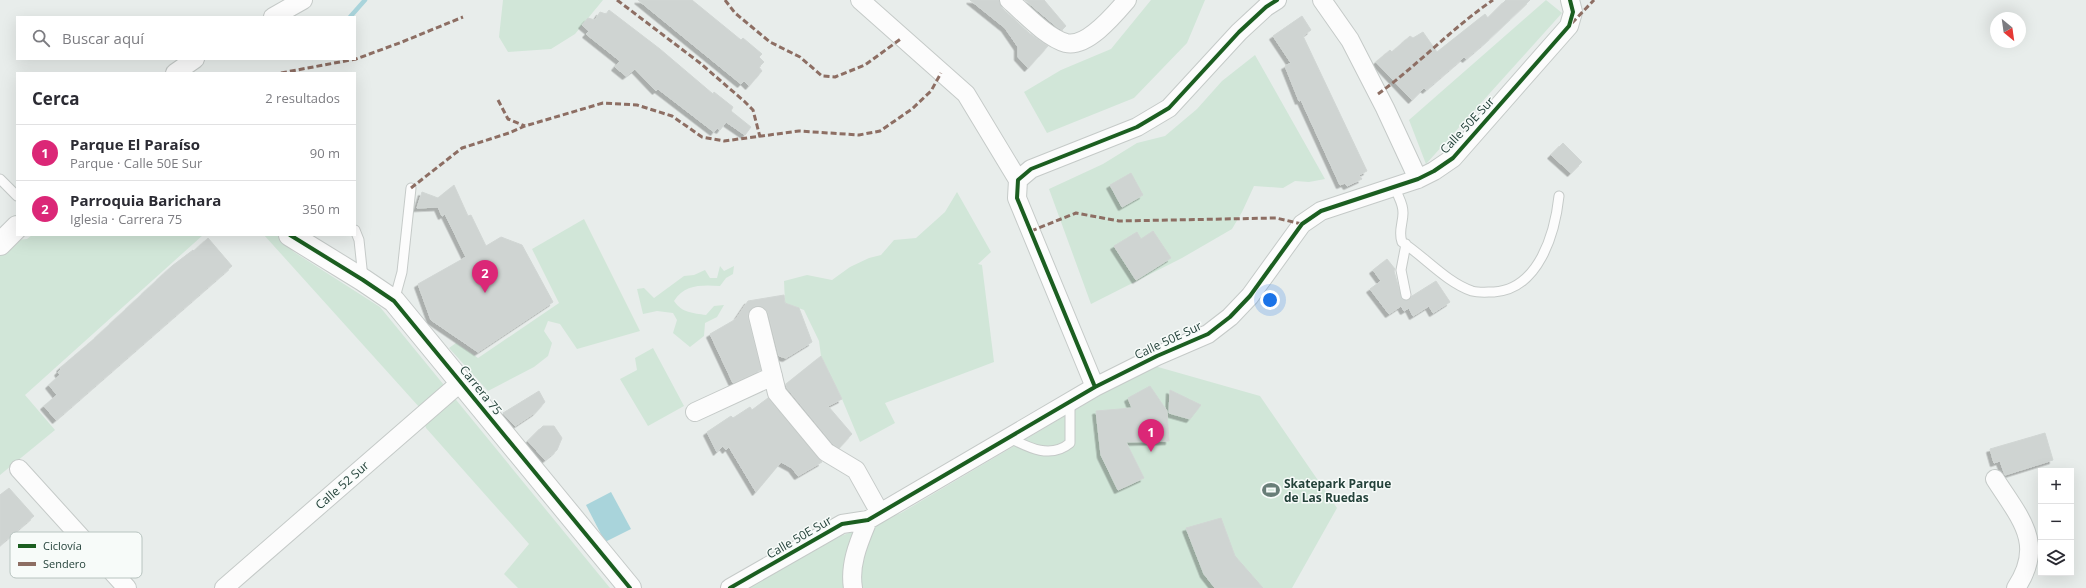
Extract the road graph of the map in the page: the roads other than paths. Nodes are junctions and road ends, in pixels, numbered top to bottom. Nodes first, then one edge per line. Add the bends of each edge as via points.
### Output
1 (303, 0) edge
2 (860, 0) edge
3 (1009, 0) edge
4 (1127, 0) edge
5 (1277, 0) edge
6 (1322, 0) edge
7 (1570, 0) edge
8 (275, 16) edge
9 (194, 60) edge
10 (176, 72) edge
11 (0, 179) edge
12 (1418, 179) junction
13 (1018, 180) junction
14 (1395, 186) junction
15 (411, 188) dead end
16 (16, 195) edge
17 (1559, 196) dead end
18 (16, 228) edge
19 (356, 232) edge
20 (292, 236) edge
21 (0, 244) edge
22 (1406, 244) junction
23 (364, 280) junction
24 (1406, 295) dead end
25 (394, 301) junction
26 (758, 316) dead end
27 (773, 376) junction
28 (461, 382) junction
29 (1095, 387) junction
30 (1070, 402) junction
31 (695, 412) dead end
32 (1010, 438) junction
33 (20, 468) dead end
34 (1995, 479) dead end
35 (874, 517) junction
36 (77, 532) edge
37 (118, 578) edge
38 (127, 588) edge
39 (224, 588) edge
40 (630, 588) edge
41 (730, 588) edge
42 (853, 588) edge
43 (2016, 588) edge

1 - 8 street
2 - 13 street via 966,94
3 - 4 street via 1052,36 1067,43 1083,40 1104,27
5 - 13 street via 1239,32 1169,108 1137,127 1031,169
6 - 12 street via 1353,46
7 - 12 street, Calle 50E Sur via 1573,12 1569,26 1558,40 1453,158
9 - 10 street
11 - 16 lane
12 - 14 street, Calle 50E Sur
13 - 29 street via 1017,198
14 - 22 lane via 1396,193 1402,199 1400,232 1402,242
14 - 29 street, Calle 50E Sur via 1347,201 1315,215 1302,224 1250,296 1230,317 1208,334
15 - 25 lane via 402,272
17 - 22 lane via 1551,233 1537,265 1521,283 1508,289 1497,292 1473,291 1448,277
18 - 21 street
19 - 23 lane
20 - 23 street, Carrera 75
22 - 24 lane via 1401,270
23 - 25 street, Carrera 75
25 - 28 street, Carrera 75
26 - 27 street
27 - 31 street
27 - 35 street via 777,392 826,452 856,470
28 - 39 street, Calle 52 Sur
28 - 40 street, Carrera 75
29 - 30 street, Calle 50E Sur
30 - 32 street, Calle 50E Sur
30 - 32 lane via 1070,443 1062,450 1030,449
32 - 35 street, Calle 50E Sur
33 - 36 street
34 - 43 street via 2024,523 2031,547 2023,578
35 - 41 street, Calle 50E Sur via 842,524
35 - 42 street via 856,549 851,576
37 - 38 street

